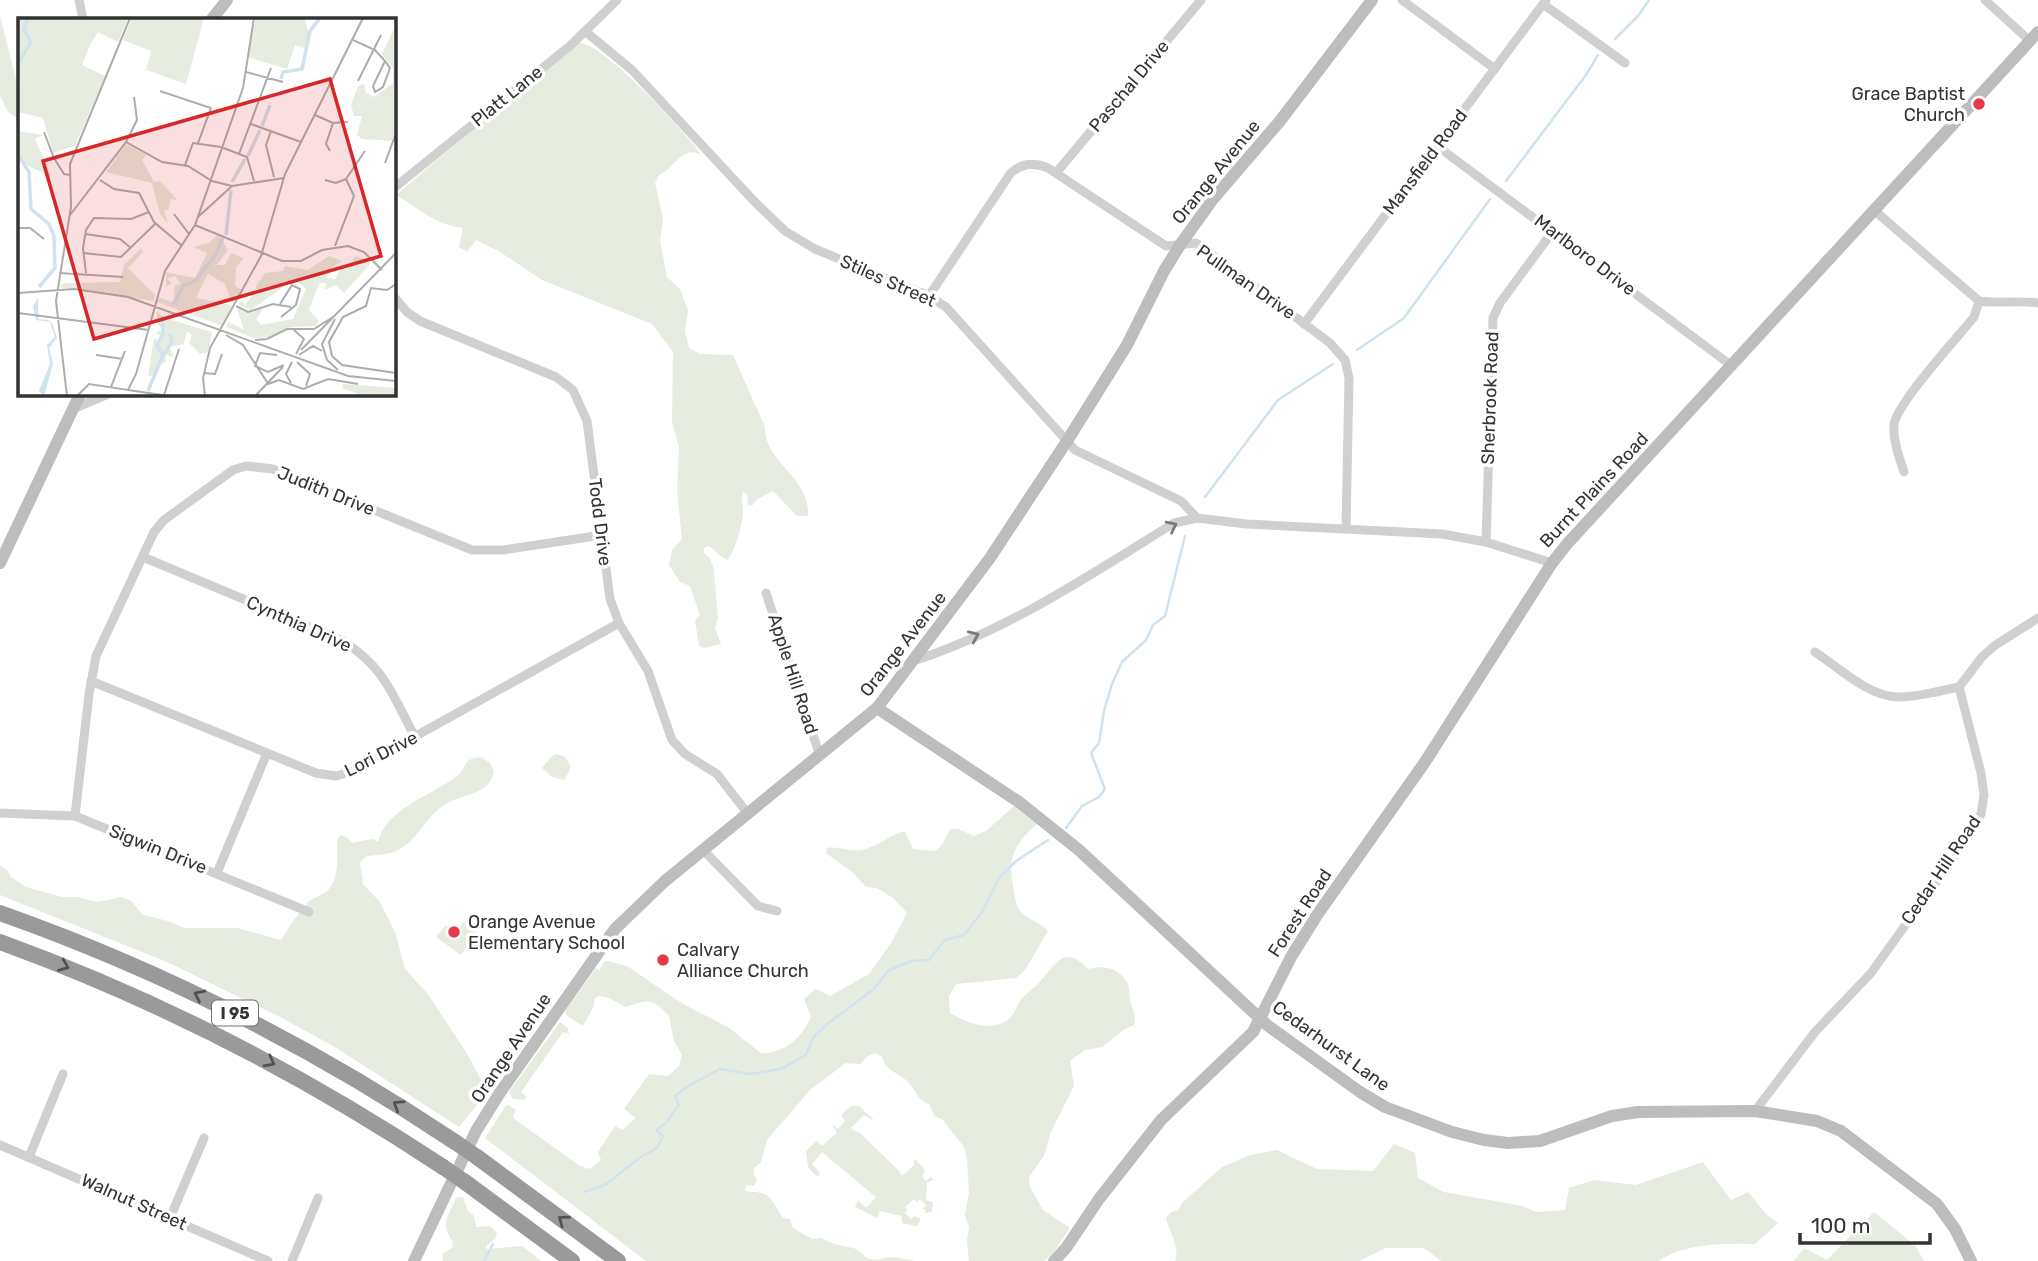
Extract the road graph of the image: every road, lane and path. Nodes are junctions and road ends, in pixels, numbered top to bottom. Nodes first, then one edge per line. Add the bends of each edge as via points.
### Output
1 (79, 0) edge
2 (227, 0) edge
3 (617, 0) edge
4 (1201, 0) edge
5 (1372, 0) edge
6 (1402, 0) edge
7 (1985, 0) edge
8 (1545, 2) edge
9 (83, 18) edge
10 (213, 18) edge
11 (586, 32) junction
12 (2034, 36) edge
13 (1625, 63) dead end
14 (1495, 69) junction
15 (1437, 146) junction
16 (1056, 173) junction
17 (396, 186) edge
18 (1875, 211) junction
19 (1553, 231) junction
20 (1180, 245) junction
21 (929, 296) junction
22 (396, 299) edge
23 (1979, 301) junction
24 (2038, 303) edge
25 (1304, 324) junction
26 (1732, 366) junction
27 (79, 396) edge
28 (103, 396) edge
29 (73, 409) junction
30 (1067, 441) junction
31 (1904, 472) dead end
32 (1197, 518) junction
33 (1346, 529) junction
34 (602, 535) junction
35 (1486, 542) junction
36 (143, 557) junction
37 (0, 563) edge
38 (1552, 563) junction
39 (766, 593) dead end
40 (2038, 618) edge
41 (620, 623) junction
42 (1815, 652) dead end
43 (911, 662) junction
44 (91, 681) junction
45 (1959, 687) junction
46 (877, 708) junction
47 (415, 737) junction
48 (267, 753) junction
49 (820, 756) junction
50 (0, 813) edge
51 (748, 814) junction
52 (75, 816) junction
53 (703, 850) junction
54 (217, 873) junction
55 (777, 911) dead end
56 (309, 912) dead end
57 (0, 913) edge
58 (0, 942) edge
59 (1261, 1018) junction
60 (63, 1074) dead end
61 (1755, 1111) junction
62 (204, 1138) dead end
63 (0, 1145) edge
64 (29, 1157) junction
65 (318, 1198) dead end
66 (170, 1218) junction
67 (268, 1261) edge
68 (292, 1261) edge
69 (414, 1261) edge
70 (572, 1261) edge
71 (618, 1261) edge
72 (1054, 1261) edge
73 (1971, 1261) edge

1 - 9 street
2 - 10 main road
3 - 11 street, Platt Lane
4 - 16 street, Paschal Drive
5 - 20 main road, Orange Avenue
6 - 14 street
7 - 12 street
8 - 13 street
8 - 14 street, Mansfield Road
11 - 17 street, Platt Lane
11 - 21 street, Stiles Street via 632,70 785,231 815,249
12 - 18 main road, Burnt Plains Road
14 - 15 street, Mansfield Road
15 - 19 street, Marlboro Drive
15 - 25 street, Mansfield Road
16 - 20 street, Pullman Drive via 1166,246
16 - 21 street, Pullman Drive via 1030,164 1013,171
18 - 23 street
18 - 26 main road, Burnt Plains Road
19 - 26 street, Marlboro Drive
19 - 35 street, Sherbrook Road via 1493,318
20 - 25 street, Pullman Drive via 1196,243
20 - 30 main road, Orange Avenue via 1127,345
21 - 30 street, Stiles Street via 957,317
22 - 34 street, Todd Drive via 420,321 569,385 587,421
23 - 24 street
23 - 31 street via 1974,317 1903,402 1894,422 1895,445
25 - 33 street, Pullman Drive via 1337,349 1347,368
26 - 38 main road, Burnt Plains Road
27 - 29 main road
28 - 29 street
29 - 37 main road
30 - 32 street, Stiles Street via 1075,450 1181,502
30 - 43 main road, Orange Avenue via 990,558
32 - 33 street, Burnt Plains Road
43 -> 32 street, Burnt Plains Road via 1038,606 1174,523
33 - 35 street, Burnt Plains Road via 1426,532
34 - 36 street, Judith Drive via 503,550 472,550 272,469 246,466 233,470 164,520
34 - 41 street, Todd Drive via 610,599
35 - 38 street, Burnt Plains Road
36 - 44 street, Judith Drive via 100,644
36 - 47 street, Cynthia Drive via 342,640 365,655 387,682
38 - 59 main road, Forest Road via 1426,762 1317,915
39 - 49 street, Apple Hill Road
40 - 45 street via 1982,657
41 - 47 street, Lori Drive
41 - 51 street, Todd Drive via 648,671 671,740 717,774
42 - 45 street via 1882,694 1897,697
43 - 46 main road, Orange Avenue
44 - 48 street, Lori Drive
44 - 52 street, Judith Drive
45 - 61 street, Cedar Hill Road via 1981,773 1981,814 1871,973 1815,1032
46 - 49 main road, Orange Avenue
46 - 59 main road, Cedarhurst Lane via 1019,802 1079,850
47 - 48 street, Lori Drive via 336,776 316,774
48 - 54 street
49 - 51 main road, Orange Avenue
50 - 52 street, Sigwin Drive
51 - 53 main road, Orange Avenue
52 - 54 street, Sigwin Drive
53 - 55 street via 758,906
53 - 69 main road, Orange Avenue via 634,909 600,950 476,1131
54 - 56 street, Sigwin Drive
71 -> 57 highway, I 95, bridge via 477,1157 343,1071 243,1016 111,955
58 -> 70 highway, I 95, bridge via 221,1036 342,1103 465,1182
59 - 61 main road, Cedarhurst Lane via 1385,1107 1484,1140 1541,1140 1612,1115 1637,1112
59 - 72 main road, Forest Road via 1253,1032 1161,1120
60 - 64 street
61 - 73 main road, Cedarhurst Lane via 1796,1116 1841,1130 1937,1204
62 - 66 street
63 - 64 street, Walnut Street
64 - 66 street, Walnut Street
65 - 68 street
66 - 67 street, Walnut Street

